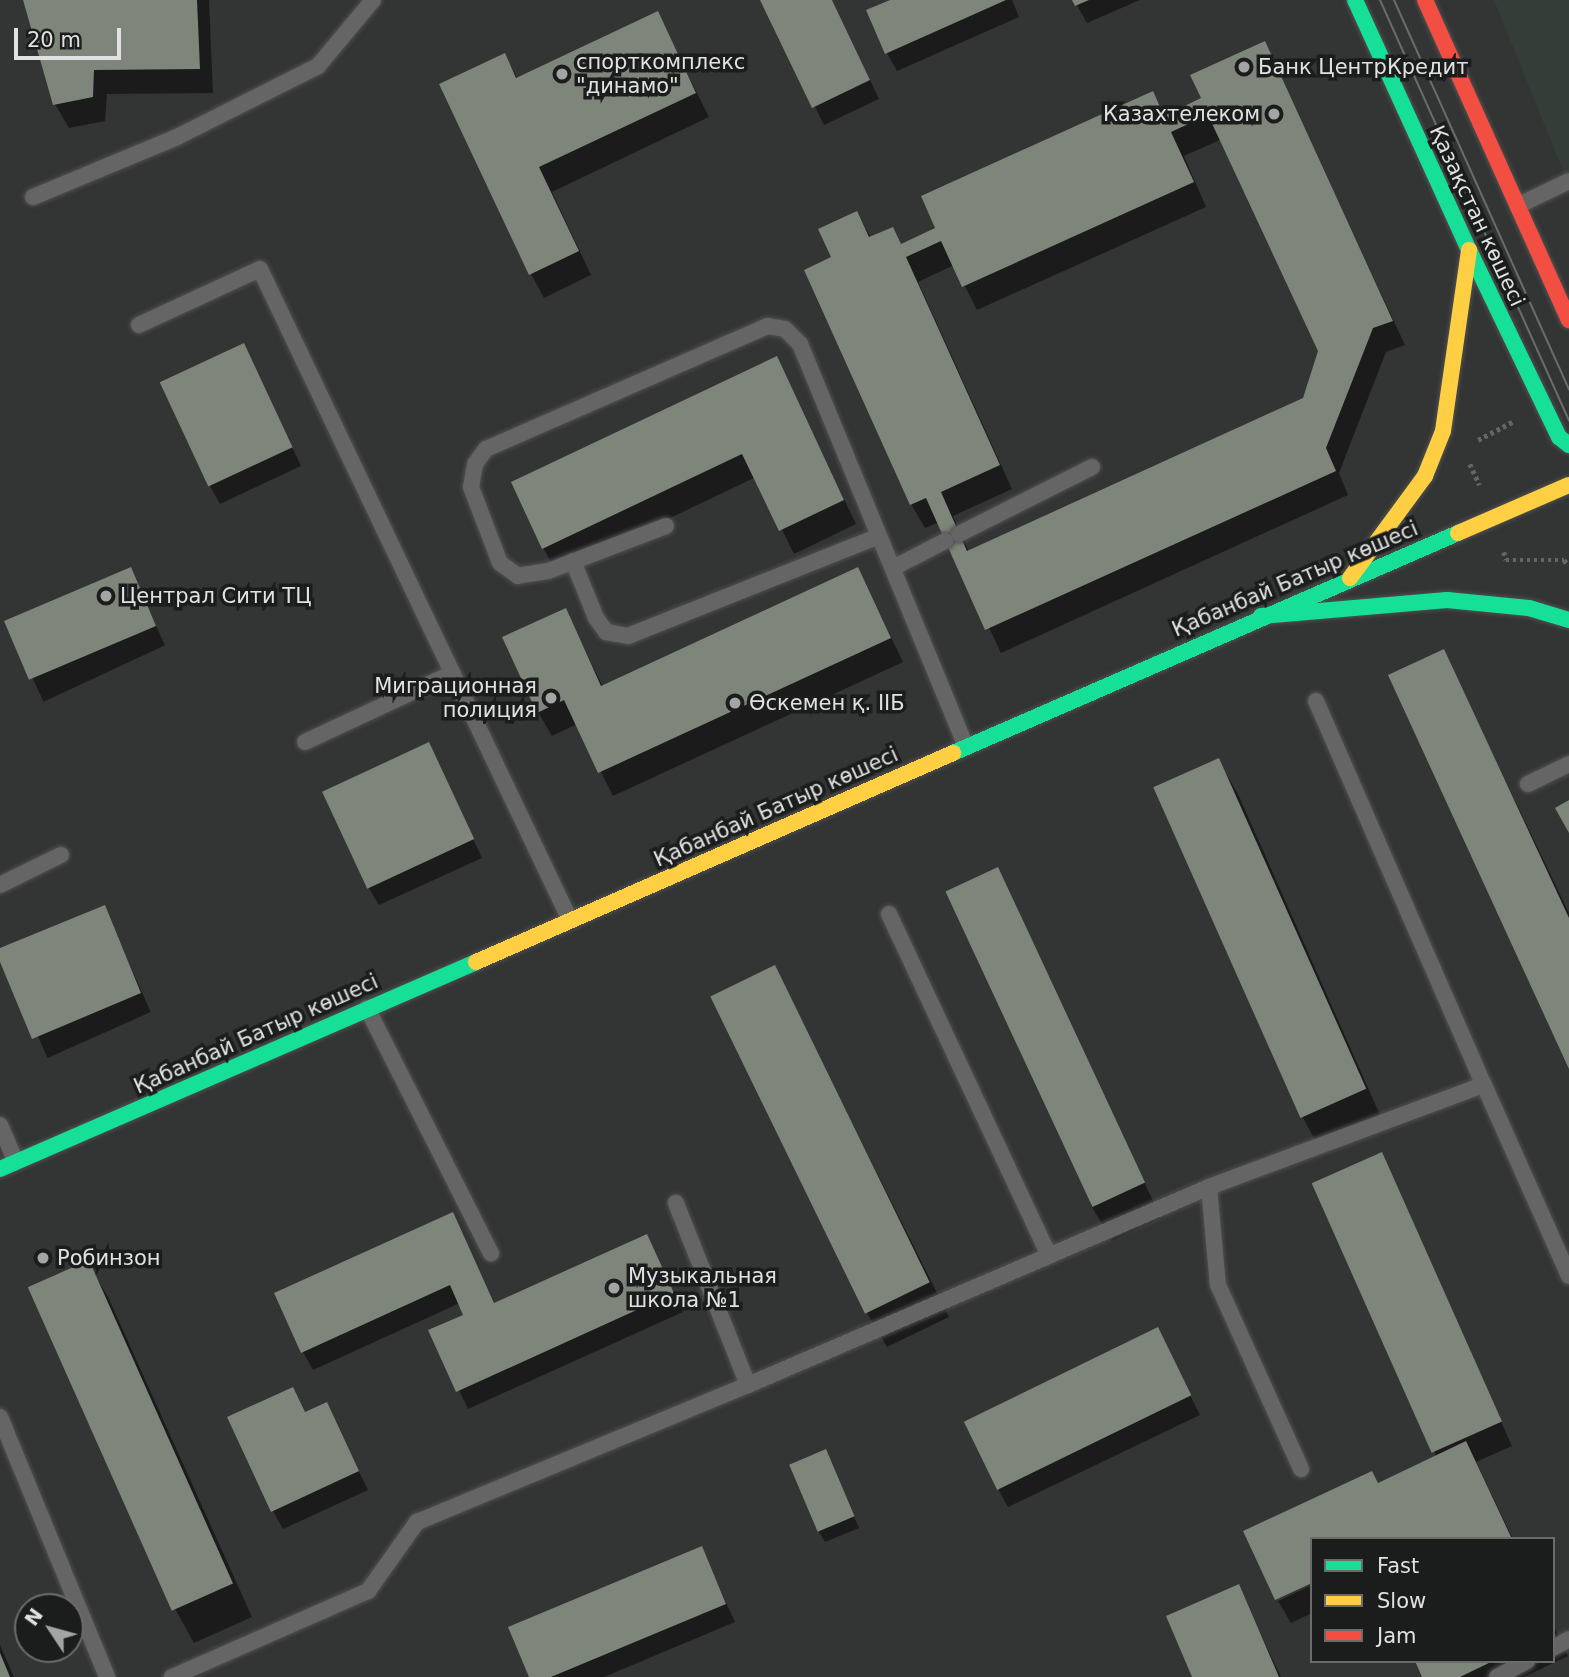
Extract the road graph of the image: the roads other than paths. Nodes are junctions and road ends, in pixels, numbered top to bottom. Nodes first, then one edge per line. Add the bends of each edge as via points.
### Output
1 (373, 0) edge
2 (1355, 0) edge
3 (1425, 0) edge
4 (1569, 181) edge
5 (33, 197) dead end
6 (1519, 205) junction
7 (1469, 250) junction
8 (1569, 320) edge
9 (139, 325) dead end
10 (1569, 444) edge
11 (1092, 467) dead end
12 (1569, 485) edge
13 (667, 526) dead end
14 (879, 536) junction
15 (573, 561) junction
16 (892, 568) junction
17 (1350, 578) junction
18 (1261, 616) junction
19 (1569, 620) edge
20 (453, 673) junction
21 (1316, 701) dead end
22 (305, 741) dead end
23 (965, 746) junction
24 (1569, 764) edge
25 (1528, 784) dead end
26 (61, 855) dead end
27 (0, 885) edge
28 (889, 914) dead end
29 (570, 920) junction
30 (367, 1009) junction
31 (1485, 1085) junction
32 (0, 1125) edge
33 (16, 1162) junction
34 (0, 1169) edge
35 (1209, 1186) junction
36 (676, 1203) dead end
37 (491, 1254) dead end
38 (1049, 1255) junction
39 (1569, 1276) edge
40 (748, 1385) junction
41 (0, 1417) edge
42 (1301, 1469) dead end
43 (1523, 1663) edge
44 (107, 1677) edge
45 (172, 1677) edge
46 (1497, 1677) edge

1 - 5 lane via 318,66 175,138
2 - 7 street, Қазақстан көшесі
3 - 6 street, Қазақстан көшесі
4 - 6 lane
6 - 8 street, Қазақстан көшесі
7 - 10 street, Қазақстан көшесі via 1559,437
7 - 17 street via 1443,430 1425,476
9 - 20 lane via 260,269
11 - 16 lane
12 - 17 street, Қабанбай Батыр көшесі
13 - 15 lane
14 - 15 lane via 628,636 606,632
14 - 15 lane via 800,344 785,329 766,326 486,449 475,464 471,487 500,563 518,576
14 - 16 lane
16 - 23 lane
17 - 18 street, Қабанбай Батыр көшесі
18 - 19 street via 1447,600 1530,608
18 - 23 street, Қабанбай Батыр көшесі
20 - 22 lane
20 - 29 lane
21 - 31 lane
23 - 29 street, Қабанбай Батыр көшесі
24 - 25 lane
26 - 27 lane
28 - 38 lane
29 - 30 street, Қабанбай Батыр көшесі
30 - 33 street, Қабанбай Батыр көшесі
30 - 37 lane
31 - 35 lane
31 - 39 lane
32 - 33 lane
33 - 34 street, Қабанбай Батыр көшесі
35 - 38 lane
35 - 42 lane via 1217,1285
36 - 40 lane
38 - 40 lane
40 - 45 lane via 417,1522 368,1591
41 - 44 lane
43 - 46 lane

